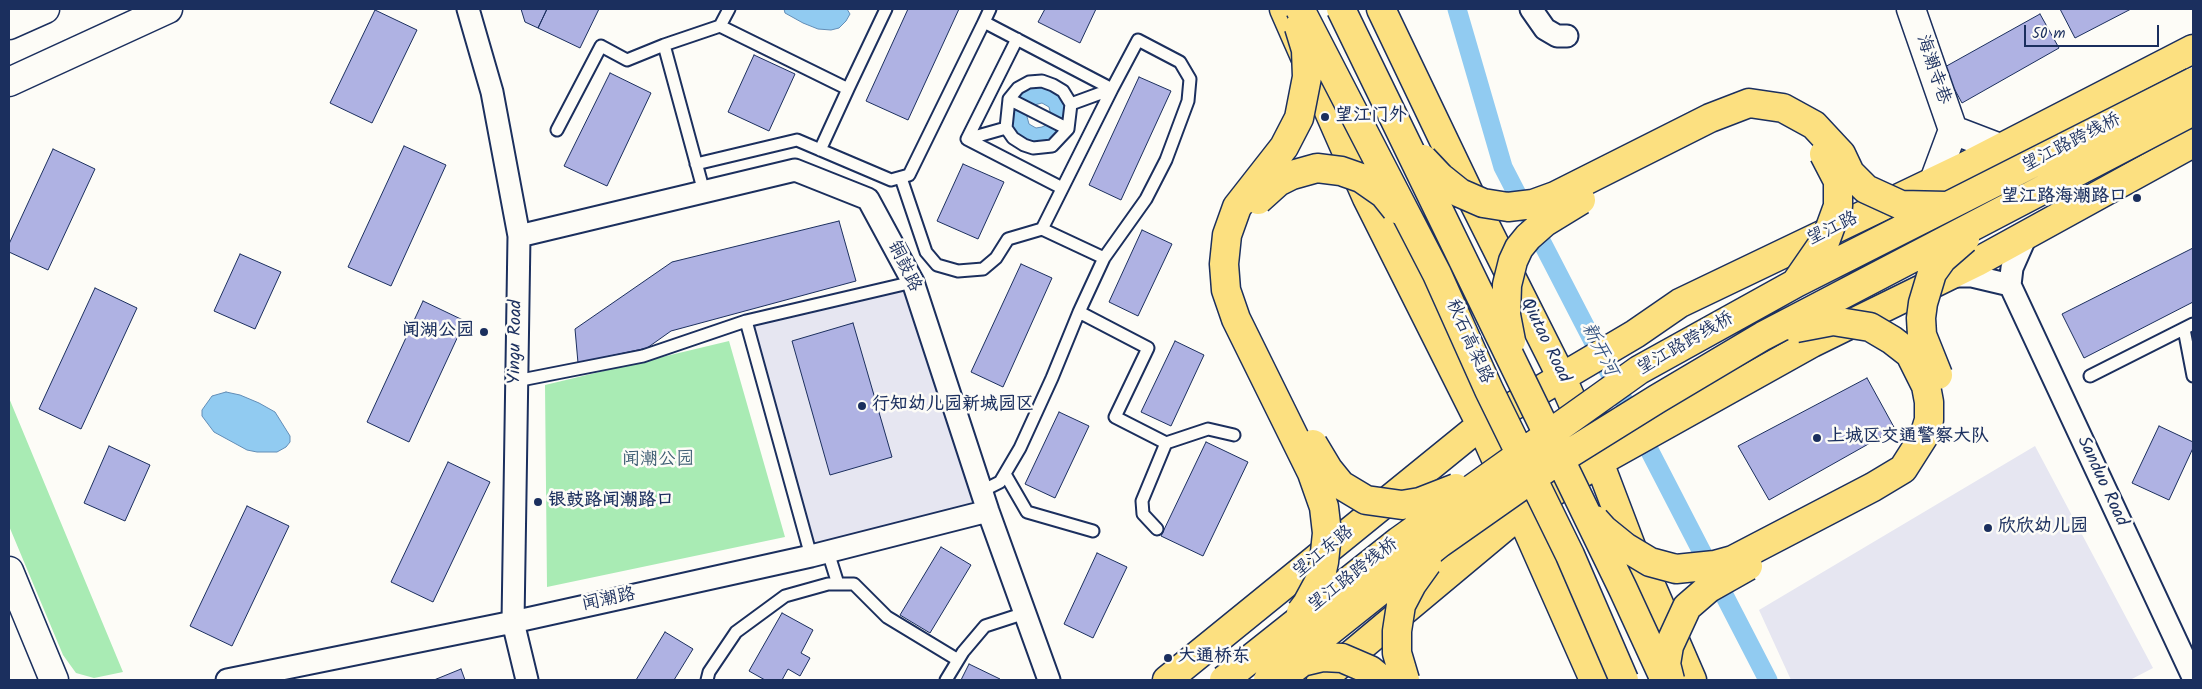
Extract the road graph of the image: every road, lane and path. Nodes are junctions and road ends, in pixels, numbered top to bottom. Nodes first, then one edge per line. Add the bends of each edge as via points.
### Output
1 (45, 9) edge
2 (168, 9) edge
3 (468, 9) edge
4 (729, 9) edge
5 (886, 9) edge
6 (990, 9) edge
7 (1284, 9) edge
8 (1294, 9) edge
9 (1300, 9) edge
10 (1341, 9) edge
11 (1381, 9) edge
12 (1531, 9) edge
13 (1911, 9) edge
14 (984, 22) junction
15 (9, 25) edge
16 (720, 26) junction
17 (1567, 36) dead end
18 (1017, 39) junction
19 (664, 45) junction
20 (2193, 49) edge
21 (9, 82) edge
22 (2193, 82) edge
23 (1112, 88) junction
24 (848, 89) junction
25 (1009, 99) junction
26 (1071, 104) junction
27 (2193, 111) edge
28 (1006, 128) junction
29 (1068, 129) junction
30 (557, 130) dead end
31 (1953, 130) junction
32 (1402, 131) junction
33 (967, 139) junction
34 (2193, 143) edge
35 (2000, 148) junction
36 (820, 150) junction
37 (696, 164) junction
38 (901, 178) junction
39 (1934, 181) junction
40 (1062, 188) junction
41 (704, 192) junction
42 (1951, 206) junction
43 (1997, 212) junction
44 (1042, 229) junction
45 (2027, 234) junction
46 (519, 236) junction
47 (1420, 239) junction
48 (1104, 258) junction
49 (1947, 276) junction
50 (913, 282) junction
51 (1796, 283) junction
52 (2010, 285) junction
53 (1078, 312) junction
54 (746, 321) junction
55 (2189, 326) edge
56 (1763, 336) junction
57 (1517, 369) junction
58 (1569, 372) junction
59 (2090, 376) dead end
60 (2193, 376) edge
61 (516, 381) junction
62 (1481, 426) junction
63 (1234, 435) dead end
64 (1166, 443) junction
65 (1610, 456) junction
66 (1005, 474) junction
67 (1490, 475) junction
68 (982, 491) junction
69 (1582, 504) junction
70 (988, 511) junction
71 (1521, 513) junction
72 (1157, 529) dead end
73 (1092, 531) dead end
74 (1440, 543) junction
75 (819, 554) junction
76 (9, 572) edge
77 (838, 584) junction
78 (1025, 613) junction
79 (513, 622) junction
80 (1287, 629) junction
81 (958, 660) junction
82 (2193, 678) edge
83 (54, 680) edge
84 (227, 680) edge
85 (526, 680) edge
86 (707, 680) edge
87 (946, 680) edge
88 (1049, 680) edge
89 (1167, 680) edge
90 (1224, 680) edge
91 (1268, 680) edge
92 (1278, 680) edge
93 (1321, 680) edge
94 (1382, 680) edge
95 (1405, 680) edge
96 (1594, 680) edge
97 (1624, 680) edge
98 (1665, 680) edge
99 (1670, 680) edge
100 (1692, 680) edge

1 - 15 main road
2 - 21 main road
3 - 46 street, Yingu Road via 492,92
4 - 16 lane
5 - 24 lane
6 - 14 lane
7 - 62 main road via 1367,198
8 - 80 main road, bridge via 1306,50 1304,100 1284,147 1237,207 1227,235 1224,264 1226,290 1236,319 1312,473 1324,507 1327,533 1320,580 1308,604
9 - 47 main road, 秋石高架路, bridge
10 - 32 main road, 秋石高架路, bridge
11 - 58 main road, Qiutao Road via 1470,195
12 - 17 street via 1545,29 1557,36
13 - 31 main road, 海潮寺巷
14 - 18 lane
14 - 38 lane via 909,175
16 - 19 lane
16 - 24 lane
18 - 23 lane
18 - 33 lane
19 - 30 lane via 628,60 601,46
19 - 37 lane
20 - 35 main road, 望江路
22 - 42 main road, 望江路跨线桥, bridge
23 - 26 lane
23 - 40 lane
23 - 48 lane via 1138,40 1180,62 1190,79 1188,101 1166,160 1146,199
24 - 36 lane
25 - 26 lane via 1018,88 1029,82 1042,81 1064,91
25 - 28 lane
25 - 29 lane
26 - 29 lane
27 - 43 main road, 望江路跨线桥, bridge
28 - 29 lane via 1013,138 1034,148 1052,146
28 - 33 lane
31 - 35 main road
31 - 39 main road
32 - 42 main road, bridge via 1440,177 1460,192 1483,203 1508,207 1533,204 1555,196 1710,118 1749,103 1783,108 1814,125 1841,154 1850,173 1866,189 1901,205
32 - 57 main road, 秋石高架路, bridge
33 - 40 lane
34 - 45 main road
35 - 39 main road, 望江路
36 - 37 lane via 797,140
36 - 38 lane via 890,180
37 - 41 lane
38 - 44 lane via 926,252 937,265 958,271 983,269 996,258 1008,239
39 - 58 main road, 望江路 via 1680,303
40 - 44 lane
41 - 46 street, 铜鼓路
41 - 50 street, 铜鼓路 via 795,170 868,199
42 - 51 main road, 望江路跨线桥, bridge
43 - 56 main road, 望江路跨线桥, bridge
43 - 99 main road, bridge via 1942,258 1932,273 1923,303 1922,335 1941,380 1945,415 1937,442 1922,466 1903,486 1879,501 1709,588 1687,608 1669,646 1666,664
44 - 48 lane
45 - 49 main road
45 - 52 street via 2012,268
46 - 61 street, Yingu Road
47 - 67 main road, bridge via 1384,194 1361,178 1317,168 1278,182 1261,196 1252,209 1238,242 1239,286 1249,314 1317,451 1328,469 1351,492 1366,500 1402,505 1420,502
47 - 97 main road, 秋石高架路, bridge via 1570,555
48 - 53 lane
49 - 52 street via 1972,276
49 - 65 main road via 1812,343
50 - 54 lane
50 - 68 street, 铜鼓路
51 - 57 main road, bridge via 1826,239 1838,206 1838,181 1827,158 1813,141 1796,129 1773,120 1752,119 1726,127 1568,206 1528,237 1513,261 1507,286 1506,315
51 - 67 main road, 望江路跨线桥, bridge via 1640,370
52 - 82 street, Sanduo Road
53 - 64 lane via 1148,348 1115,417
53 - 66 lane via 1052,378
54 - 61 lane via 643,356
54 - 75 lane
55 - 59 lane
55 - 60 lane
56 - 69 main road, bridge via 1833,321 1870,328 1910,354 1926,386 1929,420 1920,443 1903,469 1733,560 1694,568 1650,562 1604,530
56 - 74 main road, 望江路跨线桥, bridge via 1551,465
57 - 69 main road, 秋石高架路, bridge
58 - 62 main road, 望江路
58 - 65 main road, Qiutao Road
61 - 79 street, Yingu Road
62 - 71 main road
62 - 89 main road, 望江东路
63 - 64 lane via 1208,429
64 - 72 lane via 1142,501 1143,514
65 - 71 main road
65 - 100 main road, Qiutao Road via 1632,549
66 - 68 lane via 1000,482
66 - 73 lane via 1027,512
67 - 80 main road, 望江路跨线桥, bridge
68 - 70 street, 铜鼓路
69 - 98 main road, 秋石高架路, bridge
70 - 75 street, 闻潮路
70 - 78 street, 铜鼓路
71 - 93 main road
71 - 96 main road
74 - 91 main road, 望江路跨线桥, bridge
74 - 95 main road, bridge via 1402,605 1397,653
75 - 77 lane
75 - 79 street, 闻潮路
76 - 83 main road
77 - 81 lane via 854,584 886,617
77 - 86 lane via 785,596 763,611 736,632
78 - 81 lane via 985,626
78 - 88 street, 铜鼓路
79 - 84 street, 闻潮路
79 - 85 street, Yingu Road
80 - 90 main road, 望江路跨线桥, bridge
81 - 87 lane
92 - 94 main road, bridge via 1302,662 1323,657 1356,663

